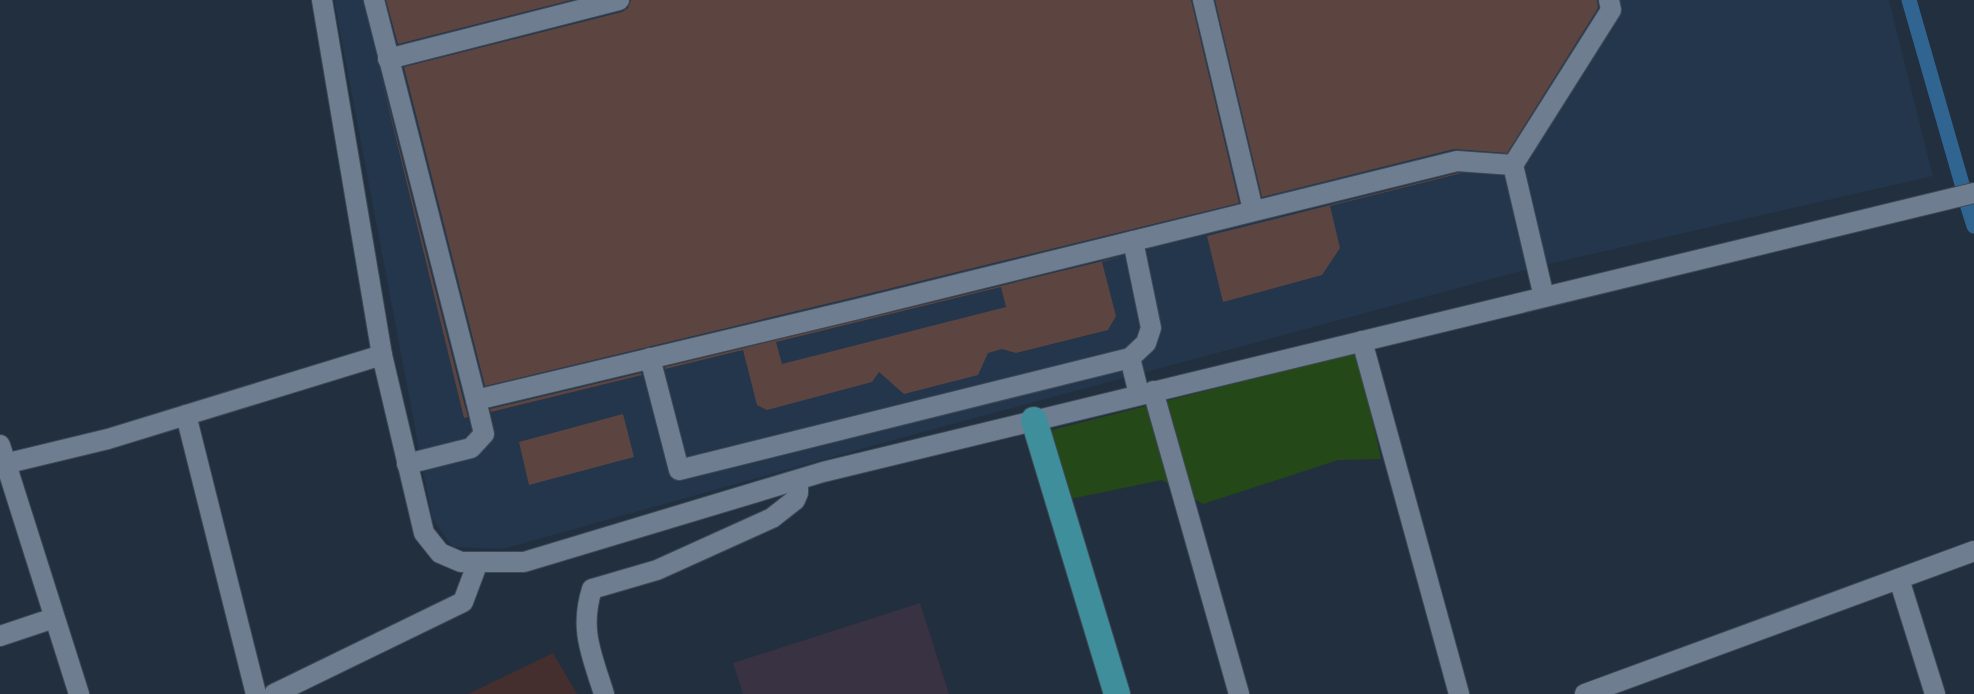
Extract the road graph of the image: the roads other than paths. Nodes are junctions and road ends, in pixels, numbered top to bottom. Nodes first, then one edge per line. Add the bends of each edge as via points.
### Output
1 (322, 0) edge
2 (374, 0) edge
3 (619, 0) edge
4 (1203, 0) edge
5 (1609, 0) edge
6 (388, 59) junction
7 (1513, 165) junction
8 (1974, 194) edge
9 (1253, 210) junction
10 (1133, 241) junction
11 (1544, 297) junction
12 (1362, 340) junction
13 (382, 355) junction
14 (650, 358) junction
15 (1130, 358) junction
16 (1146, 393) junction
17 (476, 400) junction
18 (186, 415) junction
19 (1034, 420) junction
20 (2, 458) edge
21 (407, 464) junction
22 (798, 480) junction
23 (1974, 551) edge
24 (478, 562) junction
25 (1899, 579) junction
26 (54, 618) junction
27 (0, 636) edge
28 (79, 694) edge
29 (256, 694) edge
30 (274, 694) edge
31 (604, 694) edge
32 (1117, 694) edge
33 (1239, 694) edge
34 (1459, 694) edge
35 (1585, 694) edge
36 (1935, 694) edge

1 - 13 street
2 - 6 street
3 - 6 street
4 - 9 street
5 - 7 street via 1611,10
6 - 17 street
7 - 9 street via 1457,161
7 - 11 street
8 - 11 street
9 - 10 street
10 - 14 street
10 - 15 street via 1151,328 1146,343
11 - 12 street
12 - 16 street
12 - 34 street
13 - 18 street
13 - 21 street
14 - 15 street via 680,470
14 - 17 street
15 - 16 street
16 - 19 street
16 - 33 street
17 - 21 street via 484,434 471,448
18 - 20 street via 108,440
18 - 29 street
19 - 22 street
19 - 32 main road
20 - 26 street
21 - 24 street via 424,533 440,553 461,562
22 - 24 street via 524,562
22 - 31 street via 795,500 772,518 657,570 592,589 586,608 587,641
23 - 25 street
24 - 30 street via 463,602
25 - 35 street
25 - 36 street
26 - 27 street
26 - 28 street

